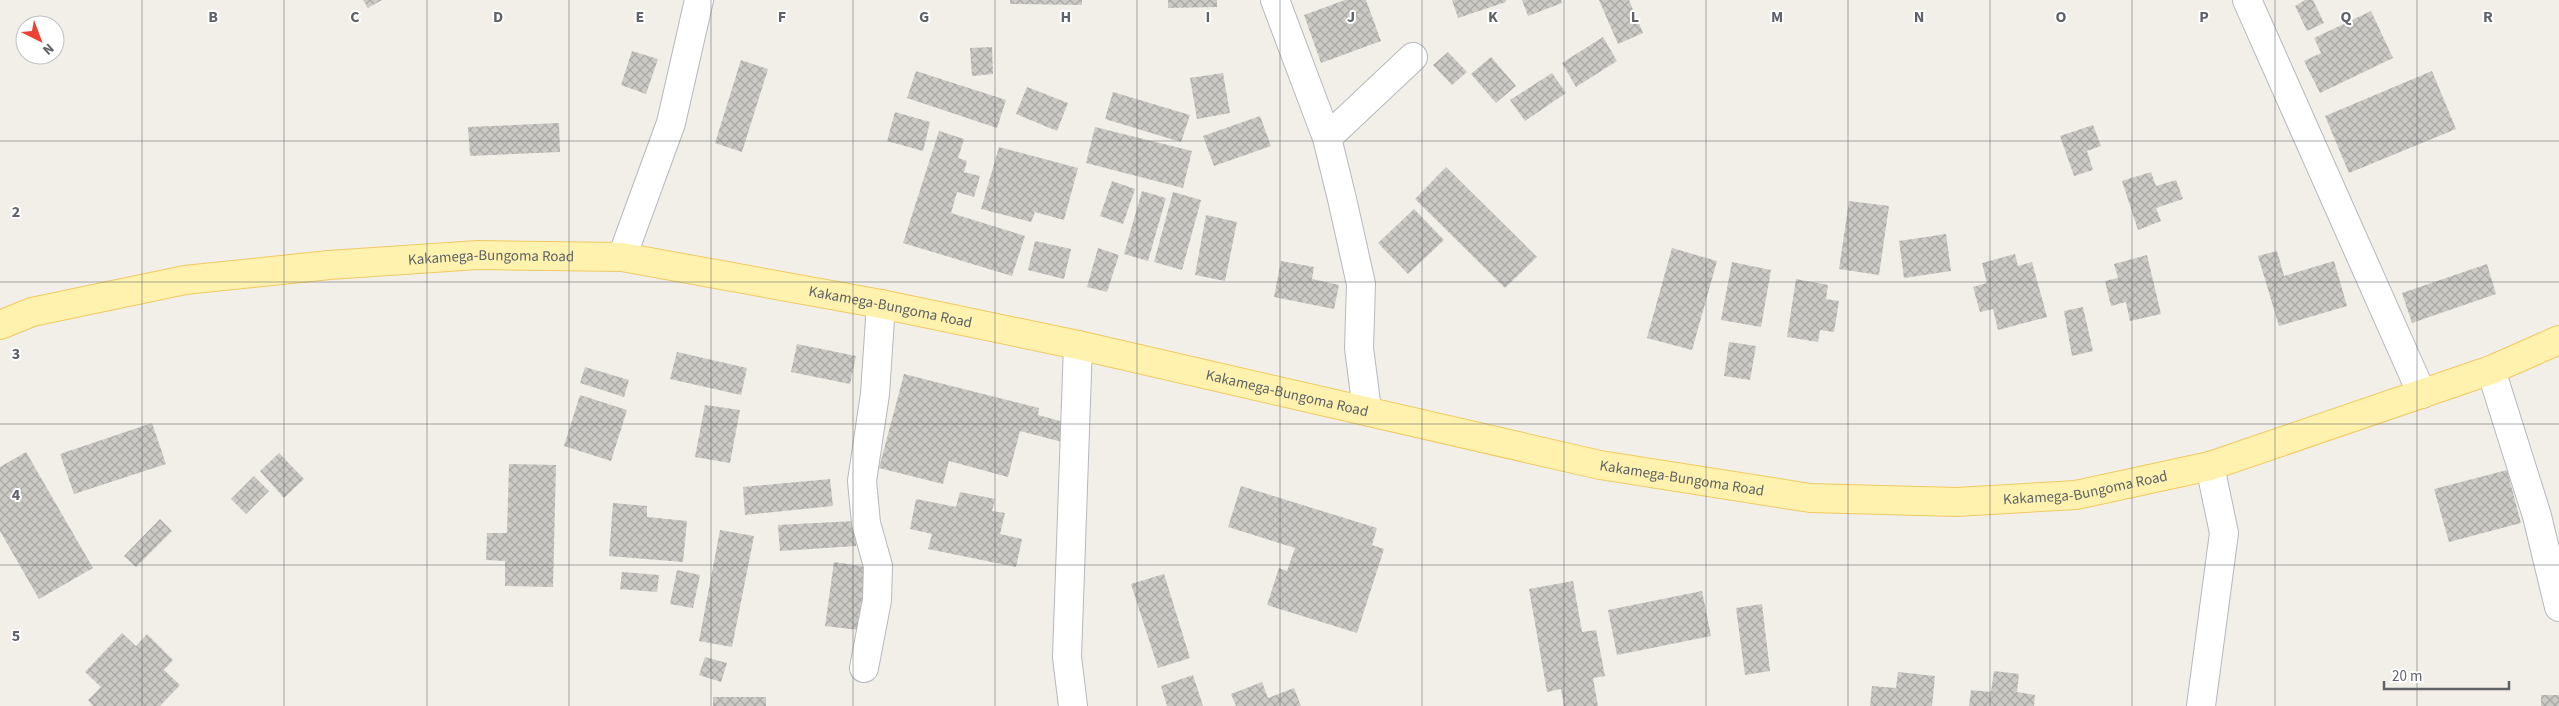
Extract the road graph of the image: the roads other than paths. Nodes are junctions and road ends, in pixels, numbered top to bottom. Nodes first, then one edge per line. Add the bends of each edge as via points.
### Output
1 (699, 0) edge
2 (1275, 0) edge
3 (2246, 0) edge
4 (1413, 57) dead end
5 (1327, 138) junction
6 (622, 257) junction
7 (881, 304) junction
8 (0, 325) edge
9 (2559, 340) edge
10 (1078, 345) junction
11 (2491, 370) junction
12 (2422, 394) junction
13 (1367, 410) junction
14 (2210, 466) junction
15 (2559, 607) edge
16 (864, 668) dead end
17 (1073, 706) edge
18 (2201, 706) edge

1 - 6 street via 671,123
2 - 5 street
3 - 12 street
4 - 5 street
5 - 13 street via 1361,284 1359,348
6 - 7 main road, Kakamega-Bungoma Road
6 - 8 main road, Kakamega-Bungoma Road via 478,255 329,265 185,280 32,312
7 - 10 main road, Kakamega-Bungoma Road
7 - 16 street via 875,394 862,481 866,523 878,566 877,600
9 - 11 main road, Kakamega-Bungoma Road
10 - 13 main road, Kakamega-Bungoma Road
10 - 17 street via 1067,656
11 - 12 main road, Kakamega-Bungoma Road
11 - 15 street via 2537,516
12 - 14 main road, Kakamega-Bungoma Road
13 - 14 main road, Kakamega-Bungoma Road via 1600,465 1810,498 1956,502 2076,495
14 - 18 street via 2224,533

